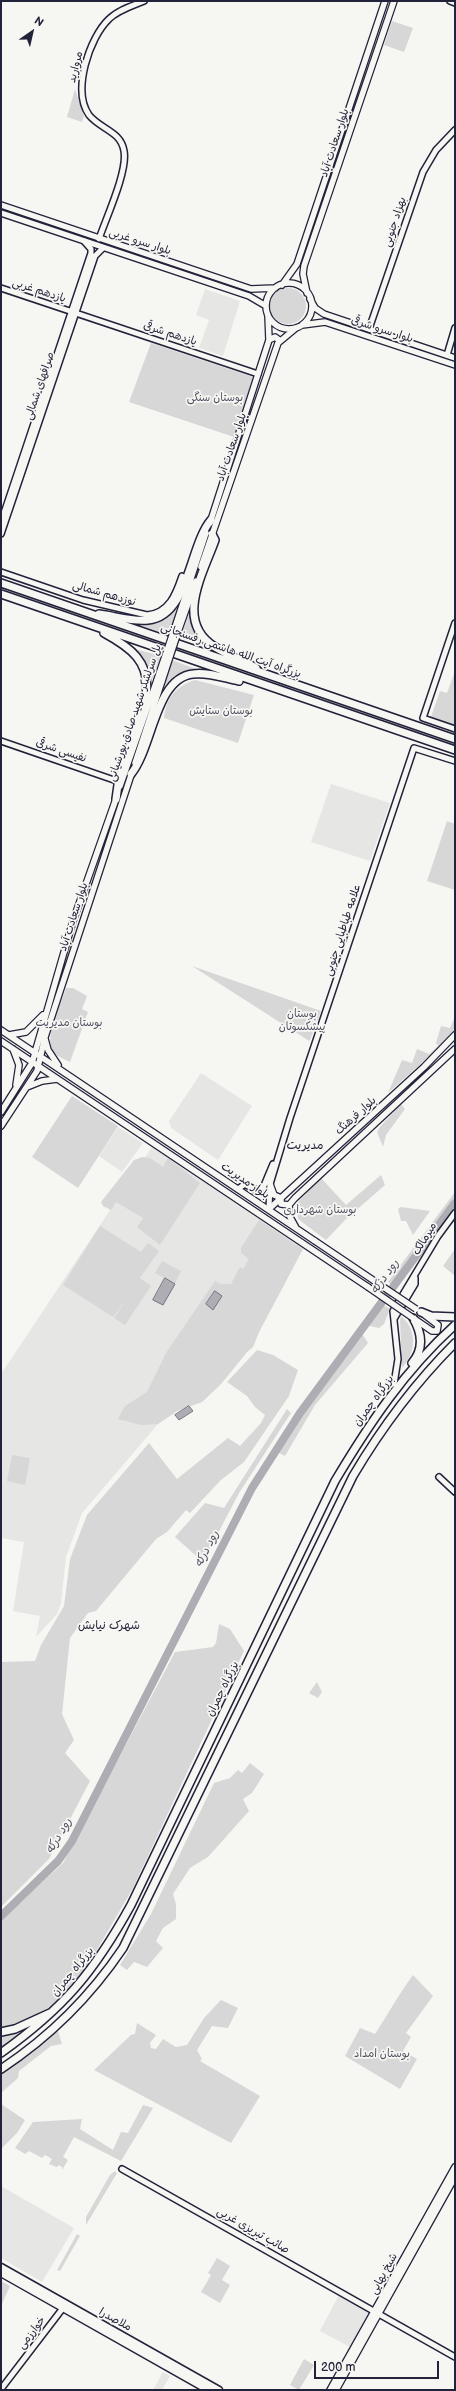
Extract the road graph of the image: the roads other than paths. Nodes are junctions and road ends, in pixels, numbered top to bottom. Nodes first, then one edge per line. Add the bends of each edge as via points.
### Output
1 (144, 1) edge
2 (385, 1) edge
3 (394, 1) edge
4 (450, 1) edge
5 (455, 3) edge
6 (455, 130) edge
7 (328, 173) junction
8 (334, 176) junction
9 (1, 205) edge
10 (1, 212) edge
11 (99, 239) junction
12 (84, 241) junction
13 (104, 248) junction
14 (282, 285) junction
15 (1, 288) edge
16 (275, 288) junction
17 (307, 293) junction
18 (310, 299) junction
19 (266, 306) junction
20 (73, 312) junction
21 (268, 315) junction
22 (302, 325) junction
23 (296, 328) junction
24 (455, 328) edge
25 (369, 329) junction
26 (455, 337) edge
27 (269, 340) junction
28 (278, 343) junction
29 (450, 356) edge
30 (455, 365) edge
31 (258, 374) junction
32 (211, 520) junction
33 (1, 522) edge
34 (1, 534) edge
35 (212, 534) junction
36 (1, 572) edge
37 (182, 576) dead end
38 (1, 583) edge
39 (1, 594) edge
40 (82, 611) junction
41 (455, 623) edge
42 (88, 624) junction
43 (177, 628) junction
44 (278, 679) junction
45 (159, 680) junction
46 (262, 685) junction
47 (455, 729) edge
48 (455, 739) edge
49 (1, 741) edge
50 (455, 750) edge
51 (455, 761) edge
52 (131, 774) junction
53 (114, 780) dead end
54 (116, 799) junction
55 (66, 946) junction
56 (74, 948) junction
57 (45, 1014) junction
58 (1, 1030) edge
59 (9, 1035) junction
60 (455, 1035) edge
61 (45, 1037) junction
62 (1, 1041) edge
63 (12, 1049) junction
64 (455, 1049) edge
65 (34, 1052) junction
66 (41, 1056) junction
67 (32, 1063) junction
68 (39, 1067) junction
69 (61, 1070) junction
70 (57, 1079) junction
71 (25, 1089) junction
72 (15, 1090) junction
73 (92, 1090) junction
74 (86, 1099) junction
75 (1, 1112) edge
76 (290, 1118) junction
77 (1, 1126) edge
78 (174, 1145) junction
79 (168, 1154) junction
80 (270, 1184) junction
81 (238, 1189) junction
82 (281, 1198) junction
83 (289, 1205) junction
84 (269, 1209) junction
85 (455, 1212) edge
86 (295, 1227) junction
87 (418, 1310) junction
88 (455, 1317) edge
89 (413, 1318) junction
90 (455, 1326) edge
91 (455, 1343) edge
92 (394, 1384) junction
93 (370, 1422) junction
94 (438, 1477) dead end
95 (455, 1492) edge
96 (54, 2012) junction
97 (1, 2032) edge
98 (1, 2053) edge
99 (1, 2070) edge
100 (455, 2167) edge
101 (122, 2169) dead end
102 (455, 2176) edge
103 (1, 2267) edge
104 (1, 2273) edge
105 (63, 2308) junction
106 (376, 2313) junction
107 (455, 2357) edge
108 (1, 2389) edge
109 (208, 2390) edge
110 (218, 2390) edge
111 (330, 2390) edge
112 (336, 2390) edge

1 - 11 street, مروارید via 116,13 102,27 94,40 82,83 81,95 86,110 92,118 118,138 125,154 122,173
2 - 7 main road, بلوار سعادت آباد
3 - 8 main road, بلوار سعادت آباد
4 - 5 street
6 - 25 street, بهزاد جنوبی via 436,150 423,172
7 - 8 main road
7 - 14 main road, بلوار سعادت آباد via 297,264
8 - 17 main road, بلوار سعادت آباد via 304,266
9 - 11 main road, بلوار سرو غربی
10 - 12 main road, بلوار سرو غربی
11 - 16 main road, بلوار سرو غربی via 251,288
12 - 13 main road, بلوار سرو غربی
12 - 20 street, صرافهای شمالی via 91,253
13 - 19 main road, بلوار سرو غربی via 249,296
13 - 20 street, صرافهای شمالی via 95,256
14 - 16 main road
14 - 17 main road via 296,285
15 - 20 street, یازدهم غربی
16 - 19 main road via 267,299
17 - 18 main road
18 - 22 main road via 310,313
18 - 25 main road, بلوار سرو شرقی via 324,314
19 - 21 main road
20 - 31 street, یازدهم شرقی
20 - 33 street, صرافهای شمالی
20 - 34 street, صرافهای شمالی
21 - 23 main road via 275,325
21 - 27 main road, بلوار سعادت آباد
22 - 23 main road
22 - 30 main road, بلوار سرو شرقی via 325,322
23 - 28 main road
24 - 29 street
25 - 29 main road, بلوار سرو شرقی
26 - 29 street
27 - 28 main road via 272,337 277,338
27 - 31 main road, بلوار سعادت آباد
28 - 35 main road, بلوار سعادت آباد
31 - 32 main road, بلوار سعادت آباد
32 - 40 highway via 202,532 177,602 166,613 154,619 142,620
32 - 43 main road, پل سرلشکر شهید صادق پورشیانی
35 - 43 main road, پل سرلشکر شهید صادق پورشیانی
35 - 44 highway via 215,540 192,608 196,627 203,638 215,647
36 - 37 street, نوزدهم شمالی via 83,600 147,615 157,613 168,606
38 - 40 highway, بزرگراه آیت الله هاشمی رفسنجانی
39 - 42 highway, بزرگراه آیت الله هاشمی رفسنجانی
40 - 44 highway, بزرگراه آیت الله هاشمی رفسنجانی
41 - 47 street via 423,718
42 - 46 highway, بزرگراه آیت الله هاشمی رفسنجانی
42 - 54 highway via 137,654 146,678 146,695
43 - 45 main road, پل سرلشکر شهید صادق پورشیانی, bridge
44 - 48 highway, بزرگراه آیت الله هاشمی رفسنجانی
45 - 52 main road, پل سرلشکر شهید صادق پورشیانی
45 - 54 main road, پل سرلشکر شهید صادق پورشیانی
46 - 50 highway, بزرگراه آیت الله هاشمی رفسنجانی
46 - 52 highway via 202,673 187,675 175,681 165,695 140,763
49 - 53 street, نفیسی شرقی
51 - 76 street, علامه طباطبایی جنوبی via 414,748
52 - 56 main road, بلوار سعادت آباد
54 - 55 main road, بلوار سعادت آباد
55 - 56 main road
55 - 57 main road, بلوار سعادت آباد
56 - 61 main road, بلوار سعادت آباد
57 - 59 main road via 26,1032
57 - 65 main road, بلوار سعادت آباد
58 - 59 main road, بلوار مدیریت
59 - 65 main road, بلوار مدیریت
60 - 82 main road, بلوار فرهنگ via 424,1067
61 - 66 main road, بلوار سعادت آباد
61 - 69 main road via 48,1050
62 - 63 main road, بلوار مدیریت
63 - 67 main road, بلوار مدیریت
63 - 72 main road via 19,1065
64 - 83 main road, بلوار فرهنگ via 353,1141
65 - 66 main road, بلوار مدیریت
65 - 67 main road, بلوار سعادت آباد
66 - 68 main road, بلوار سعادت آباد
66 - 69 main road, بلوار مدیریت
67 - 68 main road, بلوار مدیریت
67 - 72 main road
68 - 70 main road, بلوار مدیریت
68 - 71 main road
69 - 73 main road, بلوار مدیریت
70 - 71 main road via 42,1080
70 - 74 main road, بلوار مدیریت
71 - 77 main road
72 - 75 main road
73 - 74 main road via 80,1090
73 - 78 main road, بلوار مدیریت
74 - 79 main road, بلوار مدیریت
76 - 80 street, علامه طباطبایی جنوبی
76 - 81 street, علامه طباطبایی جنوبی via 266,1185 260,1190 245,1184
78 - 79 main road via 167,1146
78 - 81 main road, بلوار مدیریت
79 - 89 main road, بلوار مدیریت, bridge
80 - 82 main road via 274,1195
80 - 84 street, علامه طباطبایی جنوبی
81 - 84 main road, بلوار مدیریت
82 - 83 main road via 281,1204
82 - 84 main road, بلوار فرهنگ
83 - 86 main road via 290,1217
84 - 86 main road, بلوار مدیریت
85 - 92 street, میرمالک via 393,1312 398,1358
86 - 87 main road, بلوار مدیریت, bridge
87 - 88 highway via 432,1316
87 - 89 main road, بلوار مدیریت via 437,1323 438,1330 431,1330
89 - 92 highway via 420,1334 420,1351
90 - 93 highway, بزرگراه چمران via 424,1355
91 - 99 highway, بزرگراه چمران via 397,1409 374,1440 353,1476 123,1948 74,2011 50,2034
92 - 93 highway via 375,1409
93 - 96 highway, بزرگراه چمران via 335,1481 131,1904 102,1954 74,1991
94 - 95 street
96 - 97 highway via 15,2029
96 - 98 highway, بزرگراه چمران
100 - 106 main road, شیخ بهایی
101 - 106 street, صائب تبریزی غربی
102 - 106 main road, شیخ بهایی
103 - 110 main road, ملاصدرا
104 - 105 main road, ملاصدرا
105 - 108 street, خوارزمی
105 - 109 main road, ملاصدرا
106 - 107 street, صائب تبریزی غربی
106 - 111 main road, شیخ بهایی
106 - 112 main road, شیخ بهایی

